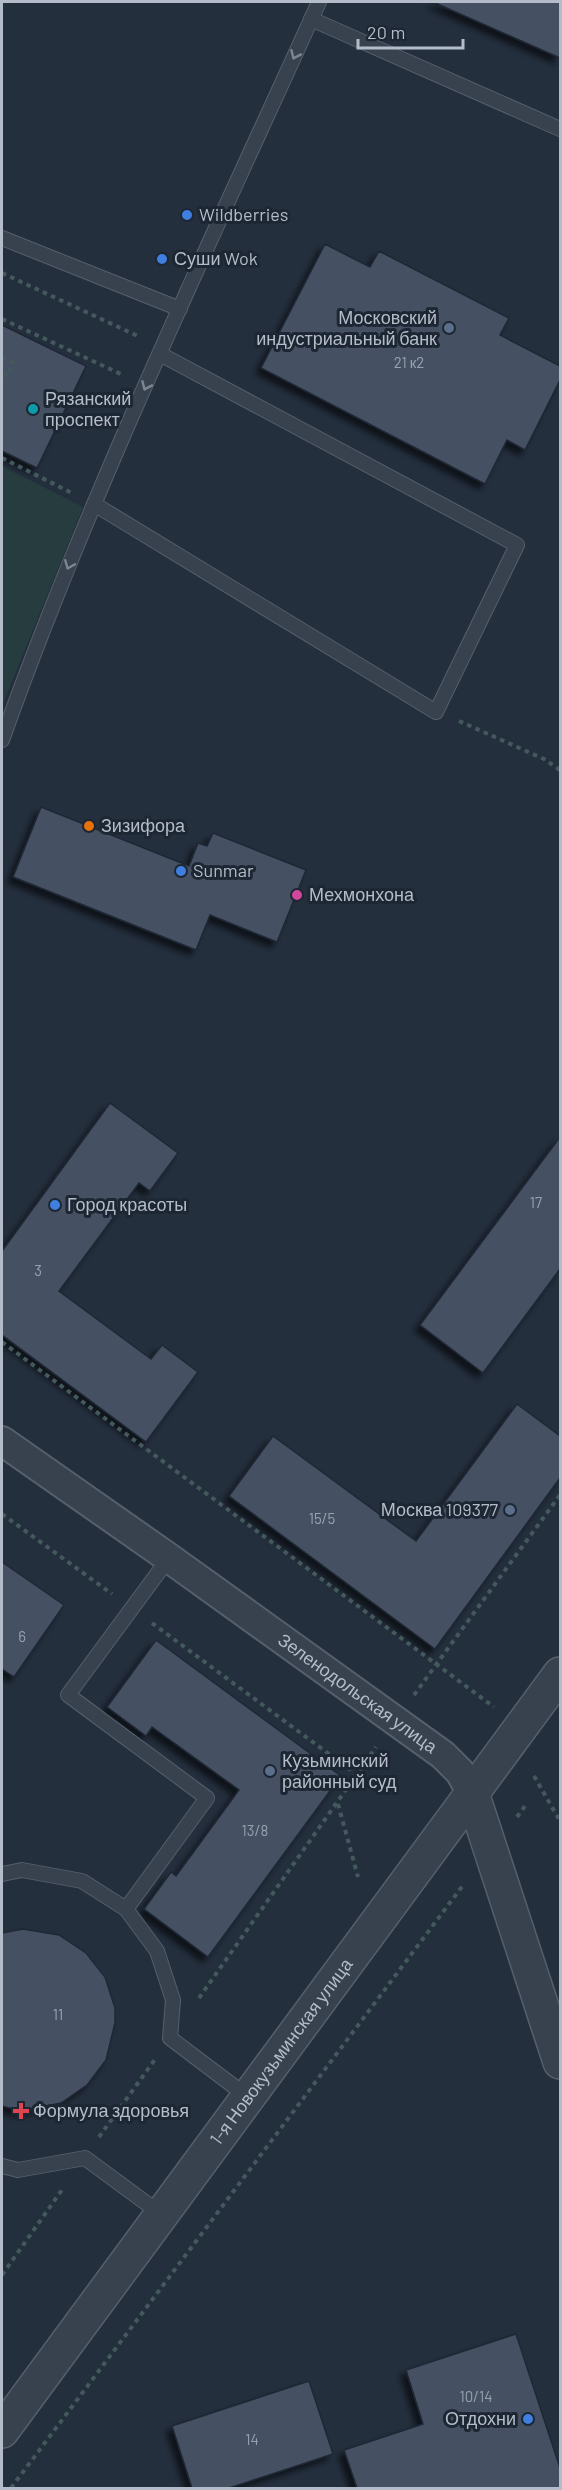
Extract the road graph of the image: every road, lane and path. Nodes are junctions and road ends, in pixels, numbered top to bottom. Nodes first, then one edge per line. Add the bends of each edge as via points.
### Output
1 (319, 2) edge
2 (311, 19) junction
3 (561, 129) edge
4 (2, 238) edge
5 (2, 273) edge
6 (180, 309) junction
7 (2, 319) edge
8 (160, 354) junction
9 (2, 357) edge
10 (2, 372) edge
11 (146, 386) junction
12 (2, 458) edge
13 (94, 504) junction
14 (436, 712) junction
15 (2, 740) edge
16 (561, 770) edge
17 (2, 1342) edge
18 (2, 1441) edge
19 (561, 1495) edge
20 (2, 1514) edge
21 (169, 1558) junction
22 (132, 1608) junction
23 (437, 1663) junction
24 (561, 1674) edge
25 (411, 1698) dead end
26 (499, 1711) dead end
27 (356, 1774) dead end
28 (534, 1776) dead end
29 (472, 1793) junction
30 (338, 1803) dead end
31 (561, 1821) edge
32 (2, 1874) edge
33 (358, 1877) dead end
34 (126, 1909) junction
35 (428, 1932) dead end
36 (561, 2062) edge
37 (248, 2097) junction
38 (2, 2166) edge
39 (161, 2214) junction
40 (2, 2431) edge
41 (11, 2488) edge

1 - 2 lane
2 - 3 lane
2 -> 6 lane
4 - 6 lane
5 - 8 path via 140,337
6 - 8 lane
7 - 11 path
8 -> 11 lane
8 - 14 lane via 517,545
9 - 10 path via 13,363 8,376
11 - 13 lane
12 - 13 path
13 - 14 lane
13 -> 15 lane
14 - 16 path
17 - 23 path
18 - 21 street, Зеленодольская улица
19 - 23 path
20 - 22 path
21 - 22 lane
21 - 29 street, Зеленодольская улица via 443,1755 460,1772
22 - 27 path
22 - 34 lane via 68,1695 207,1798
23 - 25 path
23 - 26 path
24 - 29 street, 1-я Новокузьминская улица
28 - 31 path
29 - 36 street, Зеленодольская улица
29 - 37 street, 1-я Новокузьминская улица
30 - 33 path
32 - 34 lane via 22,1870 82,1881
34 - 37 lane via 157,1951 173,2000 170,2038
35 - 41 path
37 - 39 street, 1-я Новокузьминская улица
38 - 39 lane via 18,2170 85,2158
39 - 40 street, 1-я Новокузьминская улица

